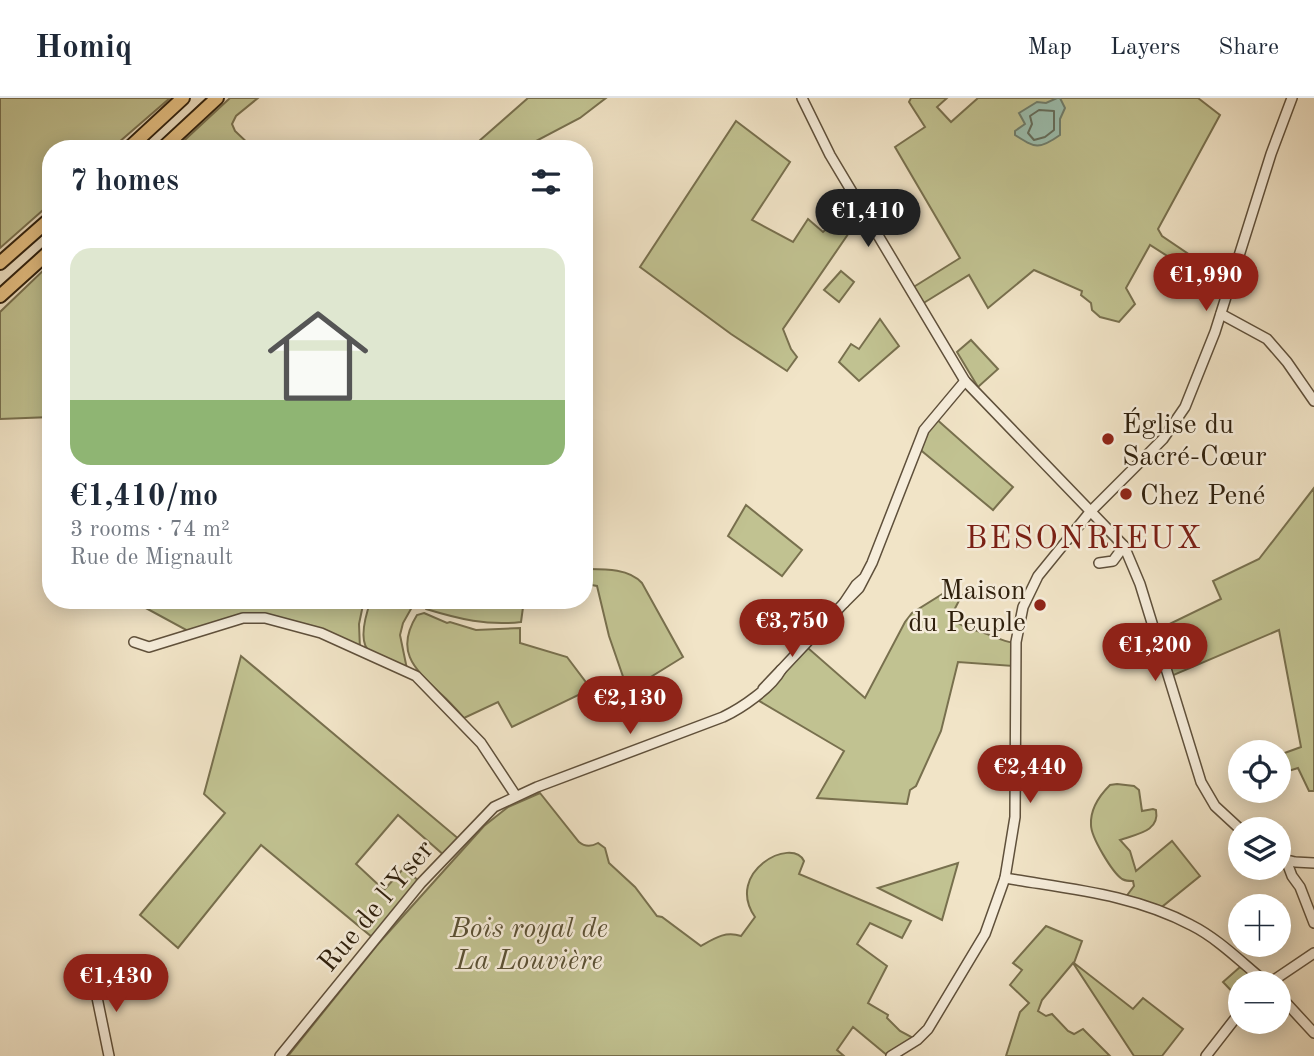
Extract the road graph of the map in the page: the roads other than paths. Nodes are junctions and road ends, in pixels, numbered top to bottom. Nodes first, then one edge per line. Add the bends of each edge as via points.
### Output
1 (183, 98) edge
2 (217, 98) edge
3 (802, 98) edge
4 (1292, 98) edge
5 (138, 140) edge
6 (172, 140) edge
7 (42, 226) edge
8 (42, 258) edge
9 (0, 263) edge
10 (0, 296) edge
11 (1222, 314) junction
12 (965, 382) junction
13 (1314, 401) edge
14 (1090, 512) junction
15 (1124, 546) junction
16 (1099, 563) dead end
17 (134, 642) dead end
18 (516, 796) junction
19 (1228, 818) edge
20 (1291, 860) edge
21 (1314, 863) edge
22 (1291, 874) edge
23 (1005, 878) junction
24 (1314, 923) edge
25 (1314, 953) edge
26 (1252, 971) edge
27 (1287, 971) edge
28 (93, 978) dead end
29 (1291, 1008) edge
30 (1228, 1028) edge
31 (1314, 1033) edge
32 (109, 1056) edge
33 (280, 1056) edge
34 (891, 1056) edge
35 (1206, 1056) edge

1 - 5 highway
2 - 6 highway
3 - 12 street via 830,155
4 - 11 street
7 - 9 highway
8 - 10 highway
11 - 13 street via 1267,339
11 - 14 street via 1177,420
12 - 14 street
12 - 18 street, Rue de l'Yser via 924,430 864,578 777,677 723,717
14 - 15 street
14 - 23 street via 1038,576 1019,622 1015,817
15 - 16 street via 1112,561
15 - 19 street via 1201,782 1214,806
17 - 18 street via 149,647 243,618 265,618 321,633 415,676 481,743
18 - 33 street, Rue de l'Yser via 481,818 421,883
20 - 21 street
22 - 24 street
23 - 26 street via 1147,905 1201,931
23 - 34 street via 985,934 928,1029
25 - 27 street
28 - 32 street
29 - 31 street
30 - 35 street

